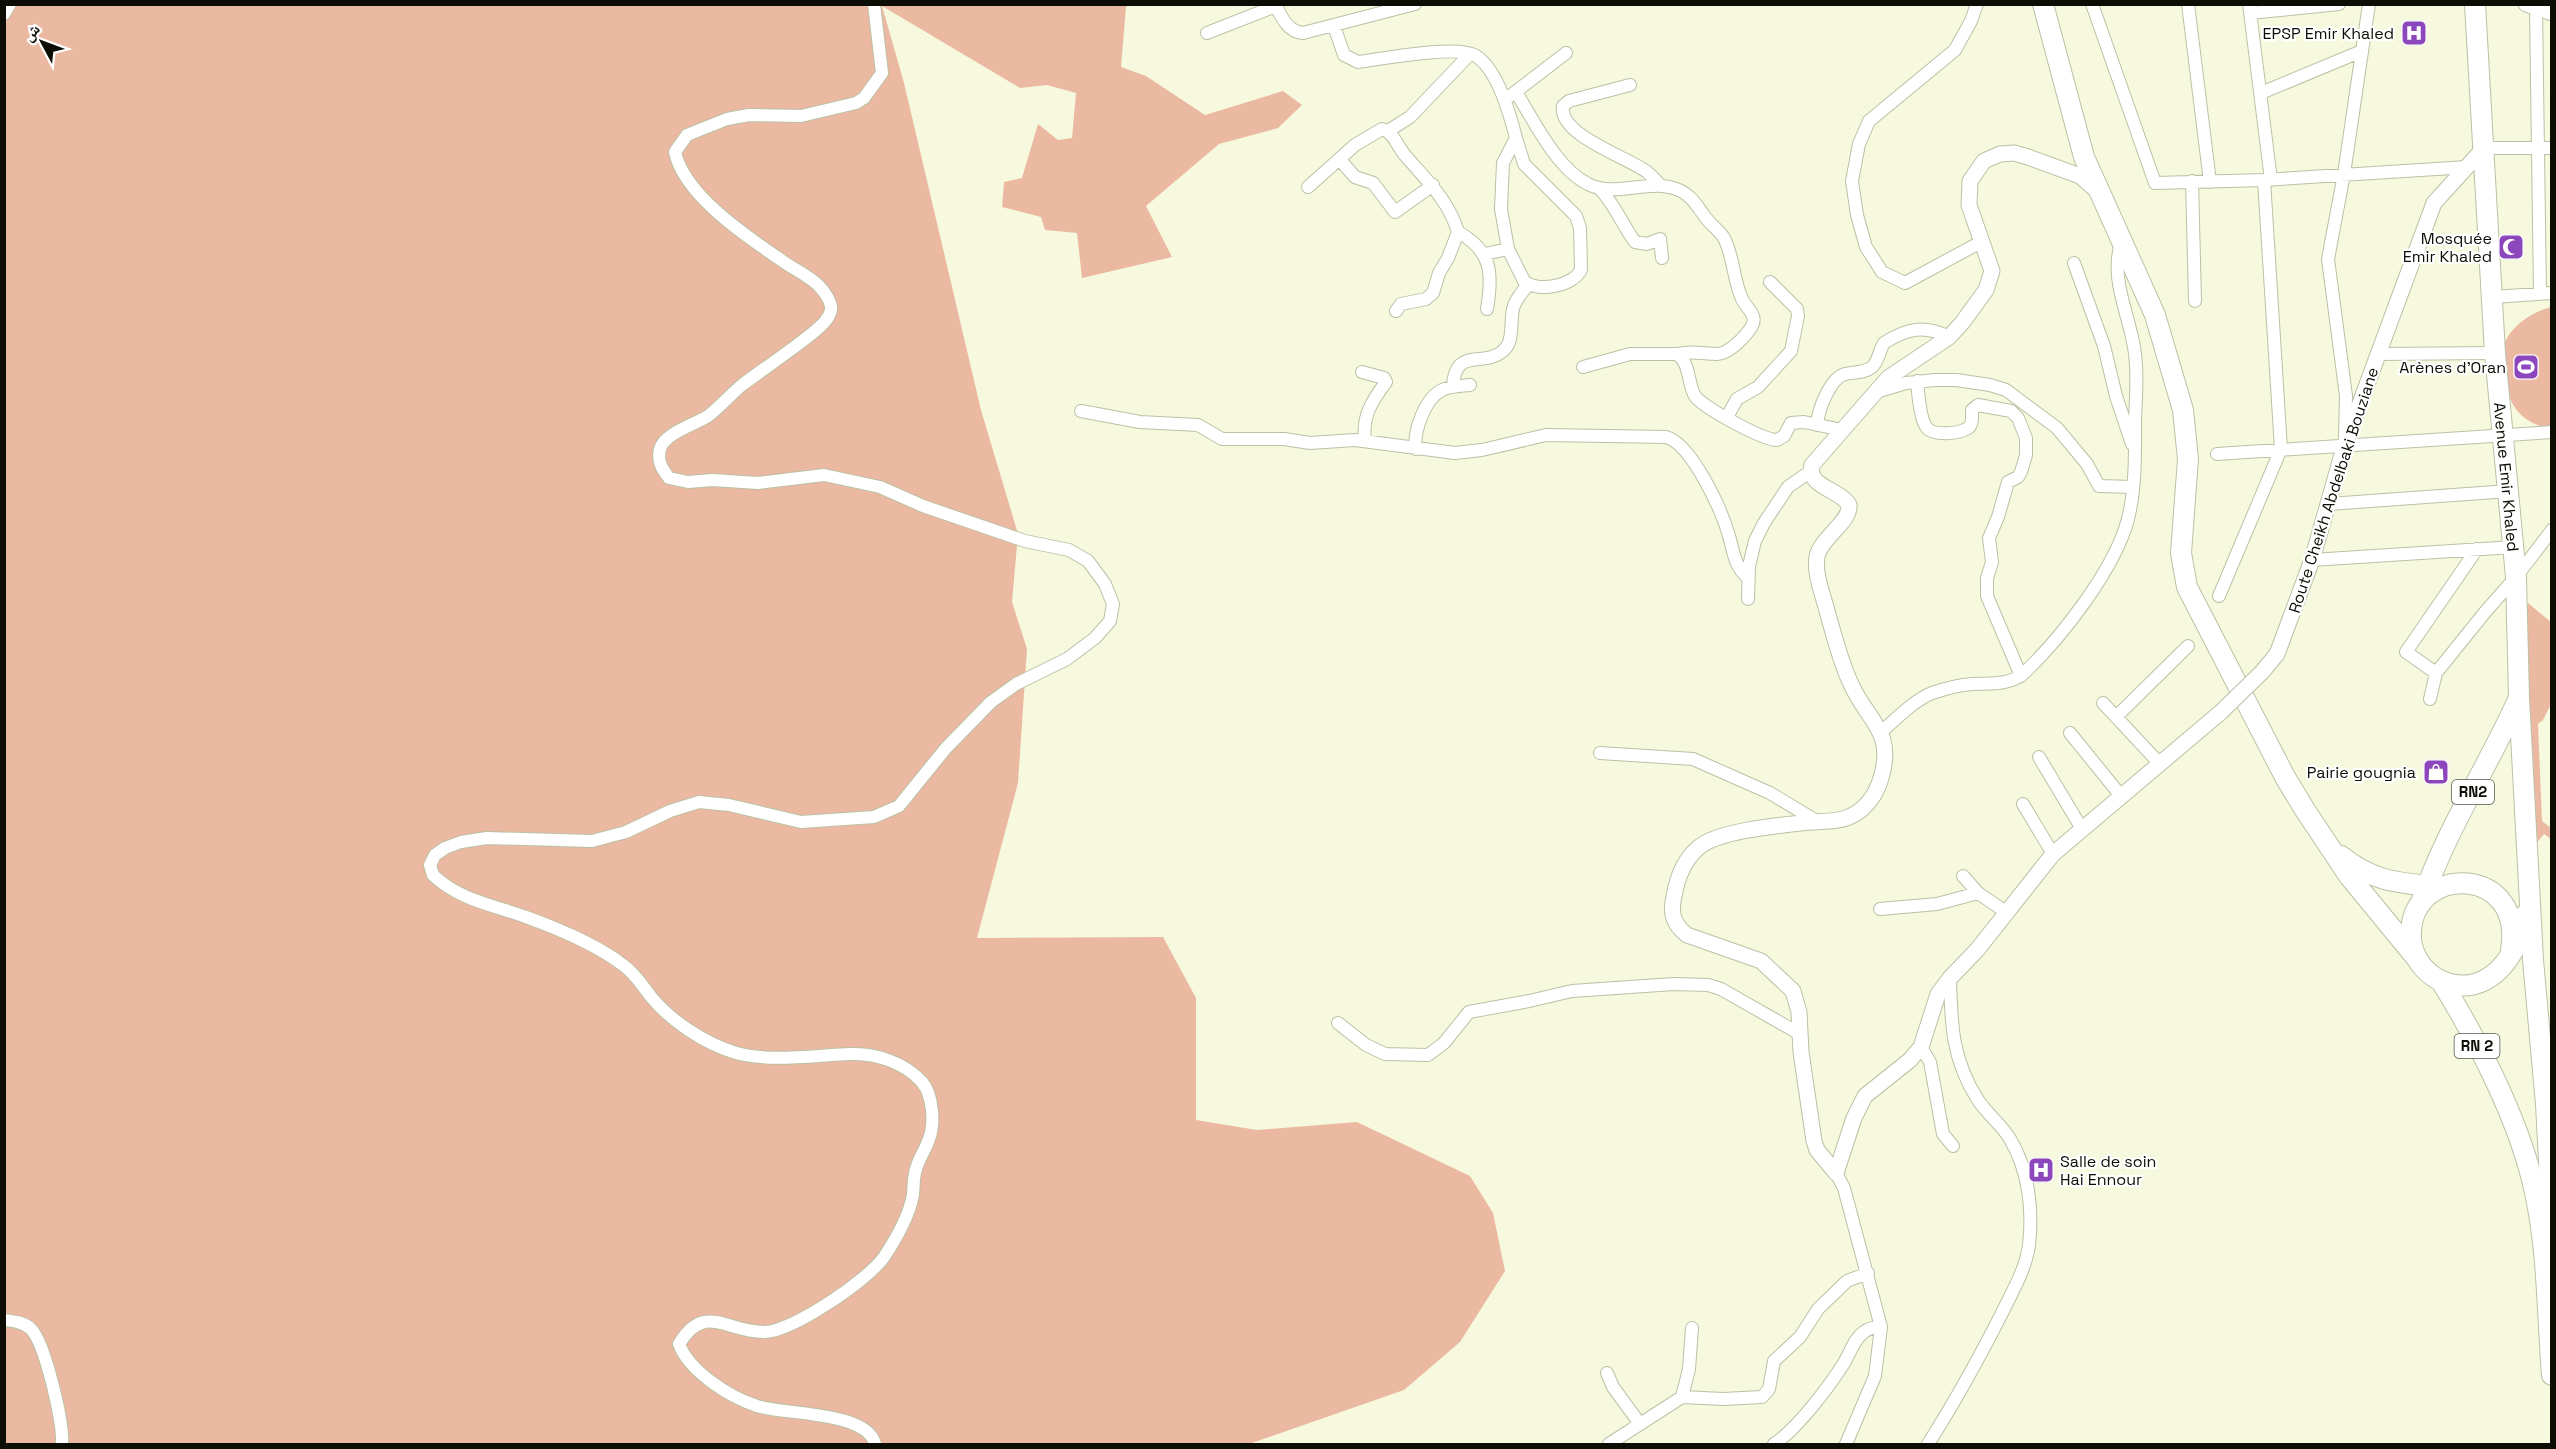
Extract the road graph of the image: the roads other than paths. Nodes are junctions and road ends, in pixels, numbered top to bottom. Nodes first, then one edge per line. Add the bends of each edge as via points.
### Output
1 (10, 4) edge
2 (874, 4) edge
3 (1415, 4) edge
4 (1977, 4) edge
5 (2043, 4) edge
6 (2092, 4) edge
7 (2188, 4) edge
8 (2369, 4) edge
9 (2475, 4) edge
10 (1276, 5) edge
11 (2333, 5) edge
12 (2531, 6) edge
13 (2249, 9) edge
14 (2552, 13) edge
15 (4, 14) edge
16 (1334, 26) junction
17 (1208, 33) dead end
18 (2362, 51) junction
19 (1566, 53) dead end
20 (1470, 54) junction
21 (1629, 85) dead end
22 (1516, 92) junction
23 (2262, 93) junction
24 (1504, 100) junction
25 (1389, 131) junction
26 (1516, 138) junction
27 (2538, 147) junction
28 (2484, 148) junction
29 (2552, 148) edge
30 (1341, 160) junction
31 (2468, 167) junction
32 (2344, 174) junction
33 (2268, 180) junction
34 (2192, 181) junction
35 (2210, 182) junction
36 (1433, 185) junction
37 (1660, 185) junction
38 (1308, 187) dead end
39 (1600, 189) junction
40 (2097, 191) junction
41 (1458, 232) junction
42 (2121, 240) junction
43 (1981, 242) junction
44 (1508, 249) junction
45 (1485, 255) junction
46 (1662, 258) dead end
47 (2074, 263) dead end
48 (1770, 282) dead end
49 (1528, 285) junction
50 (2546, 294) edge
51 (2493, 297) junction
52 (2195, 301) dead end
53 (1487, 309) dead end
54 (1396, 311) dead end
55 (1949, 337) junction
56 (2495, 353) junction
57 (1677, 354) junction
58 (2378, 354) junction
59 (1583, 367) dead end
60 (1362, 372) dead end
61 (1917, 381) junction
62 (1470, 385) dead end
63 (1453, 387) junction
64 (1876, 392) junction
65 (1081, 411) dead end
66 (1727, 417) junction
67 (1817, 425) junction
68 (1842, 430) junction
69 (2552, 432) edge
70 (2503, 434) junction
71 (1365, 440) junction
72 (2345, 444) junction
73 (1416, 449) junction
74 (2281, 449) junction
75 (2135, 453) junction
76 (2217, 454) dead end
77 (1811, 471) junction
78 (2133, 487) junction
79 (2509, 491) junction
80 (2329, 504) junction
81 (2552, 530) edge
82 (2514, 547) junction
83 (2477, 549) junction
84 (2312, 560) junction
85 (1747, 577) junction
86 (2516, 578) junction
87 (2219, 596) dead end
88 (1748, 599) dead end
89 (2188, 646) dead end
90 (2436, 673) junction
91 (2020, 676) junction
92 (2519, 698) junction
93 (2430, 699) dead end
94 (2103, 703) dead end
95 (2116, 716) junction
96 (1881, 732) junction
97 (2070, 733) dead end
98 (1600, 753) dead end
99 (2039, 757) dead end
100 (2160, 764) junction
101 (2121, 796) junction
102 (2023, 804) dead end
103 (1818, 822) junction
104 (2082, 829) junction
105 (2327, 844) junction
106 (2053, 855) junction
107 (1963, 876) dead end
108 (2431, 886) junction
109 (2530, 891) junction
110 (1978, 893) junction
111 (2503, 902) junction
112 (1880, 909) dead end
113 (2006, 912) junction
114 (2524, 929) junction
115 (2511, 950) junction
116 (2418, 960) junction
117 (2533, 960) junction
118 (1950, 978) junction
119 (2441, 981) junction
120 (1338, 1023) dead end
121 (1800, 1034) junction
122 (1921, 1047) junction
123 (1953, 1146) dead end
124 (1836, 1173) junction
125 (2552, 1220) edge
126 (1868, 1273) junction
127 (4, 1320) edge
128 (1881, 1327) junction
129 (1692, 1328) dead end
130 (1607, 1373) dead end
131 (2552, 1375) edge
132 (1682, 1397) junction
133 (1640, 1424) junction
134 (62, 1444) edge
135 (875, 1444) edge
136 (1609, 1444) edge
137 (1774, 1444) edge
138 (1846, 1444) edge
139 (1928, 1444) edge

1 - 15 street
2 - 135 street via 882,73 864,98 801,116 749,115 727,119 687,135 675,152 680,171 693,188 719,213 820,287 831,309 827,320 813,333 739,387 706,417 689,424 663,444 660,466 669,478 688,482 758,483 831,476 880,487 923,506 1036,544 1069,550 1088,561 1106,584 1113,604 1110,621 1067,659 1016,684 991,702 946,748 899,806 874,817 801,822 699,802 626,832 592,841 487,838 461,842 440,852 430,865 433,875 458,894 581,940 624,965 654,1000 716,1046 761,1057 859,1054 901,1066 927,1088 932,1128 913,1176 908,1212 882,1259 865,1277 814,1312 767,1332 701,1321 687,1330 679,1344 684,1357 700,1374 756,1406 857,1424
3 - 16 street
4 - 43 street via 1955,50 1869,121 1859,144 1852,181 1866,247 1882,272 1905,283
5 - 40 main road via 2084,157
6 - 34 street via 2155,183
7 - 35 street
8 - 18 street
9 - 28 main road, Avenue Emir Khaled / RN2
10 - 16 street via 1286,25 1295,32
10 - 17 street
11 - 13 street
12 - 14 street
12 - 27 street
13 - 23 street
16 - 20 street via 1344,55 1358,62 1454,51
18 - 23 street
18 - 32 street
19 - 22 street
20 - 24 street via 1484,63
20 - 25 street via 1410,117
21 - 37 street via 1569,101 1563,106 1563,113 1580,136 1647,172
22 - 24 street
22 - 39 street via 1570,172
23 - 33 street
24 - 26 street
25 - 30 street via 1376,131
25 - 36 street
26 - 44 street via 1500,177 1502,225
26 - 49 street via 1524,164 1568,206 1580,228 1581,269 1575,279 1540,287
27 - 28 street
27 - 29 street
27 - 50 street
28 - 31 street, Route Cheikh Abdelbaki Bouziane
28 - 51 main road, Avenue Emir Khaled / RN2
30 - 36 street via 1355,177 1373,183 1395,212
30 - 38 street
31 - 32 street
31 - 58 street, Route Cheikh Abdelbaki Bouziane via 2434,203
32 - 33 street
32 - 72 street via 2328,259 2346,396
33 - 35 street
33 - 74 street
34 - 35 street
34 - 52 street
36 - 41 street
37 - 39 street
37 - 57 street via 1687,195 1720,233 1743,301 1753,315 1751,327 1724,352 1696,350
39 - 46 street via 1635,242 1647,244 1659,238
40 - 42 main road
40 - 43 street via 2073,173 2014,153 1984,161 1970,181 1969,205
41 - 45 street
41 - 54 street via 1433,293 1426,299 1401,304
42 - 75 street via 2116,271 2134,350
42 - 105 main road via 2155,315 2183,410 2188,459 2181,553 2187,587 2285,777
43 - 55 street via 1992,271 1986,290
44 - 45 street
44 - 49 street
45 - 53 street via 1490,286
47 - 75 street via 2104,346
48 - 66 street via 1797,309 1791,351 1758,387 1737,399
49 - 63 street via 1515,303 1506,347 1499,354 1463,362 1453,374
50 - 51 street
51 - 56 main road, Avenue Emir Khaled / RN2
55 - 64 street via 1899,369
55 - 67 street via 1928,328 1891,338 1880,348 1869,369 1836,379 1820,407
56 - 58 street
56 - 70 main road, Avenue Emir Khaled / RN2
57 - 59 street via 1630,354
57 - 66 street via 1685,361 1700,403
58 - 72 street, Route Cheikh Abdelbaki Bouziane
60 - 71 street via 1386,382 1371,403 1364,422
61 - 64 street
61 - 78 street via 1956,380 2013,393 2058,428 2099,486
61 - 91 street via 1924,424 1931,431 1966,429 1971,425 1973,408 1980,405 2011,411 2026,438 2021,472 2008,482 1989,538 1992,562 1986,587
62 - 63 street
63 - 73 street via 1441,390 1430,401 1416,427
64 - 68 street
65 - 71 street via 1140,422 1198,425 1222,439 1310,443
66 - 67 street via 1772,440 1781,439 1793,422
67 - 68 street
68 - 77 street
69 - 70 street
70 - 72 street
70 - 79 main road, Avenue Emir Khaled / RN2
71 - 73 street
72 - 74 street
72 - 80 street, Route Cheikh Abdelbaki Bouziane
73 - 85 street via 1474,452 1530,437 1565,434 1670,438 1682,448 1711,492 1735,562
74 - 76 street
74 - 87 street
75 - 78 street
77 - 85 street via 1788,487 1764,523 1755,541
77 - 96 street via 1815,480 1849,505 1848,513 1818,551 1816,568 1850,683
78 - 91 street via 2124,531 2100,578 2058,636
79 - 80 street
79 - 82 main road, Avenue Emir Khaled / RN2
80 - 84 street, Route Cheikh Abdelbaki Bouziane
81 - 86 street
82 - 83 street
82 - 86 main road, Avenue Emir Khaled / RN2
83 - 84 street
83 - 90 street via 2406,652
84 - 100 street, Route Cheikh Abdelbaki Bouziane, bridge via 2277,654 2221,712
85 - 88 street
86 - 90 street
86 - 92 main road, Avenue Emir Khaled / RN2
89 - 95 street
90 - 93 street
91 - 96 street via 2002,683 1971,684 1932,693
92 - 108 main road, RN2
92 - 109 main road, RN2
94 - 95 street
95 - 100 street
96 - 103 street via 1886,757 1878,789 1863,808 1846,820
97 - 101 street
98 - 103 street via 1693,759 1770,793
99 - 104 street
100 - 101 street
101 - 104 street
102 - 106 street
103 - 121 street via 1711,839 1687,862 1671,906 1678,928 1687,935 1740,952 1776,972 1793,991
104 - 106 street
105 - 108 main road via 2370,875 2398,884 2414,880
105 - 116 main road
106 - 113 street
107 - 110 street
108 - 111 main road via 2475,884
108 - 116 main road via 2414,916 2411,931
109 - 114 main road, RN2
109 - 117 main road, RN2
110 - 112 street via 1937,904
110 - 113 street
111 - 114 main road, RN2
111 - 115 main road via 2514,934
113 - 118 street
114 - 115 main road, RN2
114 - 117 main road, RN2
115 - 119 main road via 2505,963 2483,981 2455,985
116 - 119 main road
117 - 125 main road
118 - 122 street via 1938,994
118 - 139 street via 1956,1055 1979,1102 2011,1140 2030,1198 2029,1247 2019,1280 1967,1382
119 - 131 main road, RN 2 via 2503,1099 2534,1188 2543,1246
120 - 121 street via 1366,1045 1386,1054 1428,1055 1444,1043 1469,1012 1572,991 1674,984 1721,989
121 - 124 street via 1814,1141
122 - 123 street via 1930,1062 1943,1134
122 - 124 street via 1864,1096
124 - 126 street via 1844,1188
126 - 128 street
126 - 132 street via 1847,1281 1818,1309 1800,1337 1774,1361 1769,1389 1762,1397
127 - 134 street via 27,1325 38,1340 61,1419
128 - 137 street via 1862,1333 1844,1364
128 - 138 street via 1875,1376
129 - 132 street
130 - 133 street
132 - 133 street
133 - 136 street

